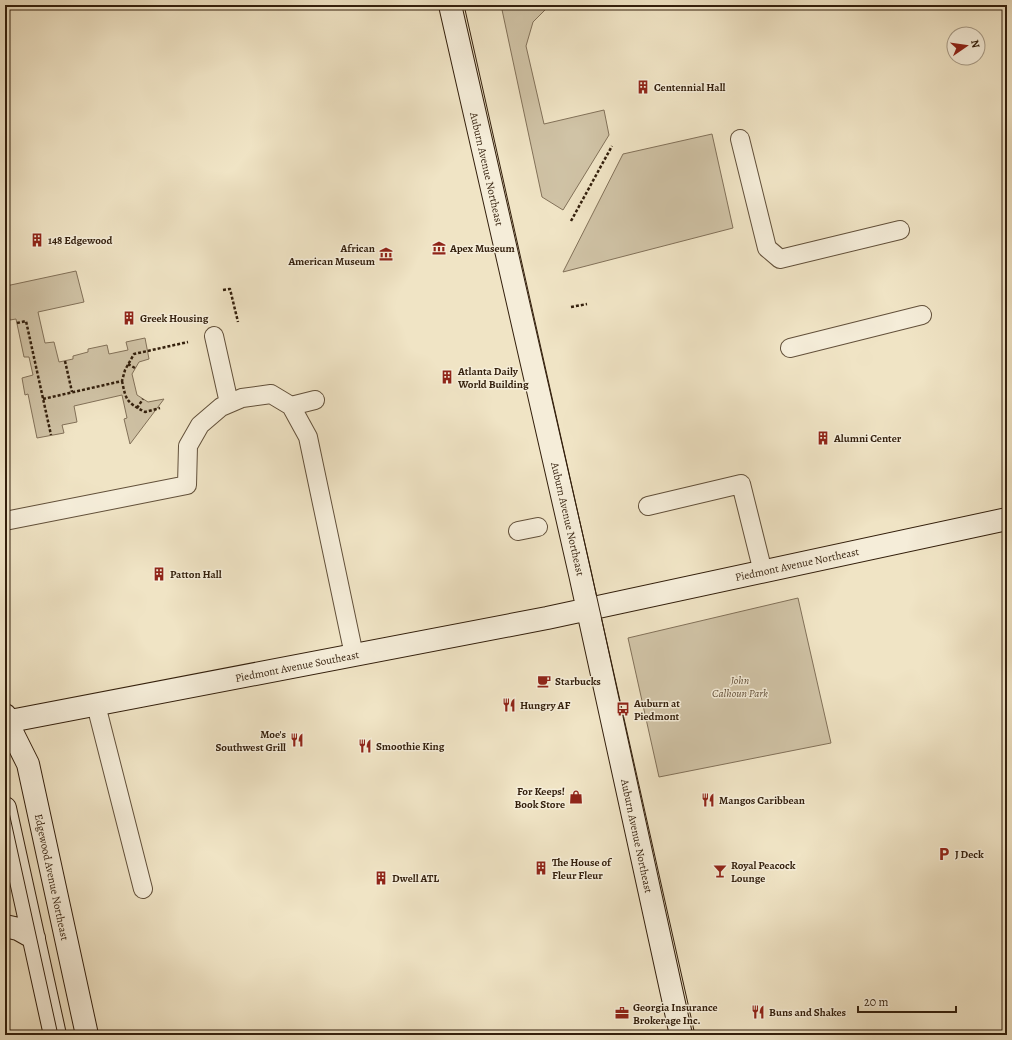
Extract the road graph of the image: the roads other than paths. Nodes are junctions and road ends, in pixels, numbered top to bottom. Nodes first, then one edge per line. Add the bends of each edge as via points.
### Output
1 (450, 5) edge
2 (740, 139) dead end
3 (900, 230) dead end
4 (922, 315) dead end
5 (214, 336) dead end
6 (790, 348) dead end
7 (315, 400) dead end
8 (229, 403) junction
9 (291, 406) junction
10 (648, 506) dead end
11 (1007, 519) edge
12 (5, 521) edge
13 (538, 527) dead end
14 (518, 531) dead end
15 (763, 572) junction
16 (588, 609) junction
17 (354, 655) junction
18 (96, 705) junction
19 (5, 723) edge
20 (5, 808) edge
21 (9, 849) edge
22 (143, 889) dead end
23 (5, 926) edge
24 (34, 938) junction
25 (55, 1035) edge
26 (86, 1035) edge
27 (681, 1035) edge

1 - 16 main road, Auburn Avenue Northeast
2 - 3 lane via 767,248 780,259
4 - 6 lane
5 - 8 lane
7 - 9 lane
8 - 9 lane via 242,398 271,394
8 - 12 lane via 200,425 188,446 188,485
9 - 17 lane via 308,437
10 - 15 lane via 741,484
11 - 15 main road, Piedmont Avenue Northeast
13 - 14 lane
15 - 16 main road, Piedmont Avenue Northeast
16 - 17 main road, Piedmont Avenue Southeast
16 - 27 main road, Auburn Avenue Northeast
17 - 18 main road, Piedmont Avenue Southeast
18 - 19 main road, Piedmont Avenue Southeast
18 - 22 lane
19 - 26 main road, Edgewood Avenue Northeast via 28,764
20 - 21 main road
21 - 24 main road
23 - 24 main road via 18,929
24 - 25 main road

